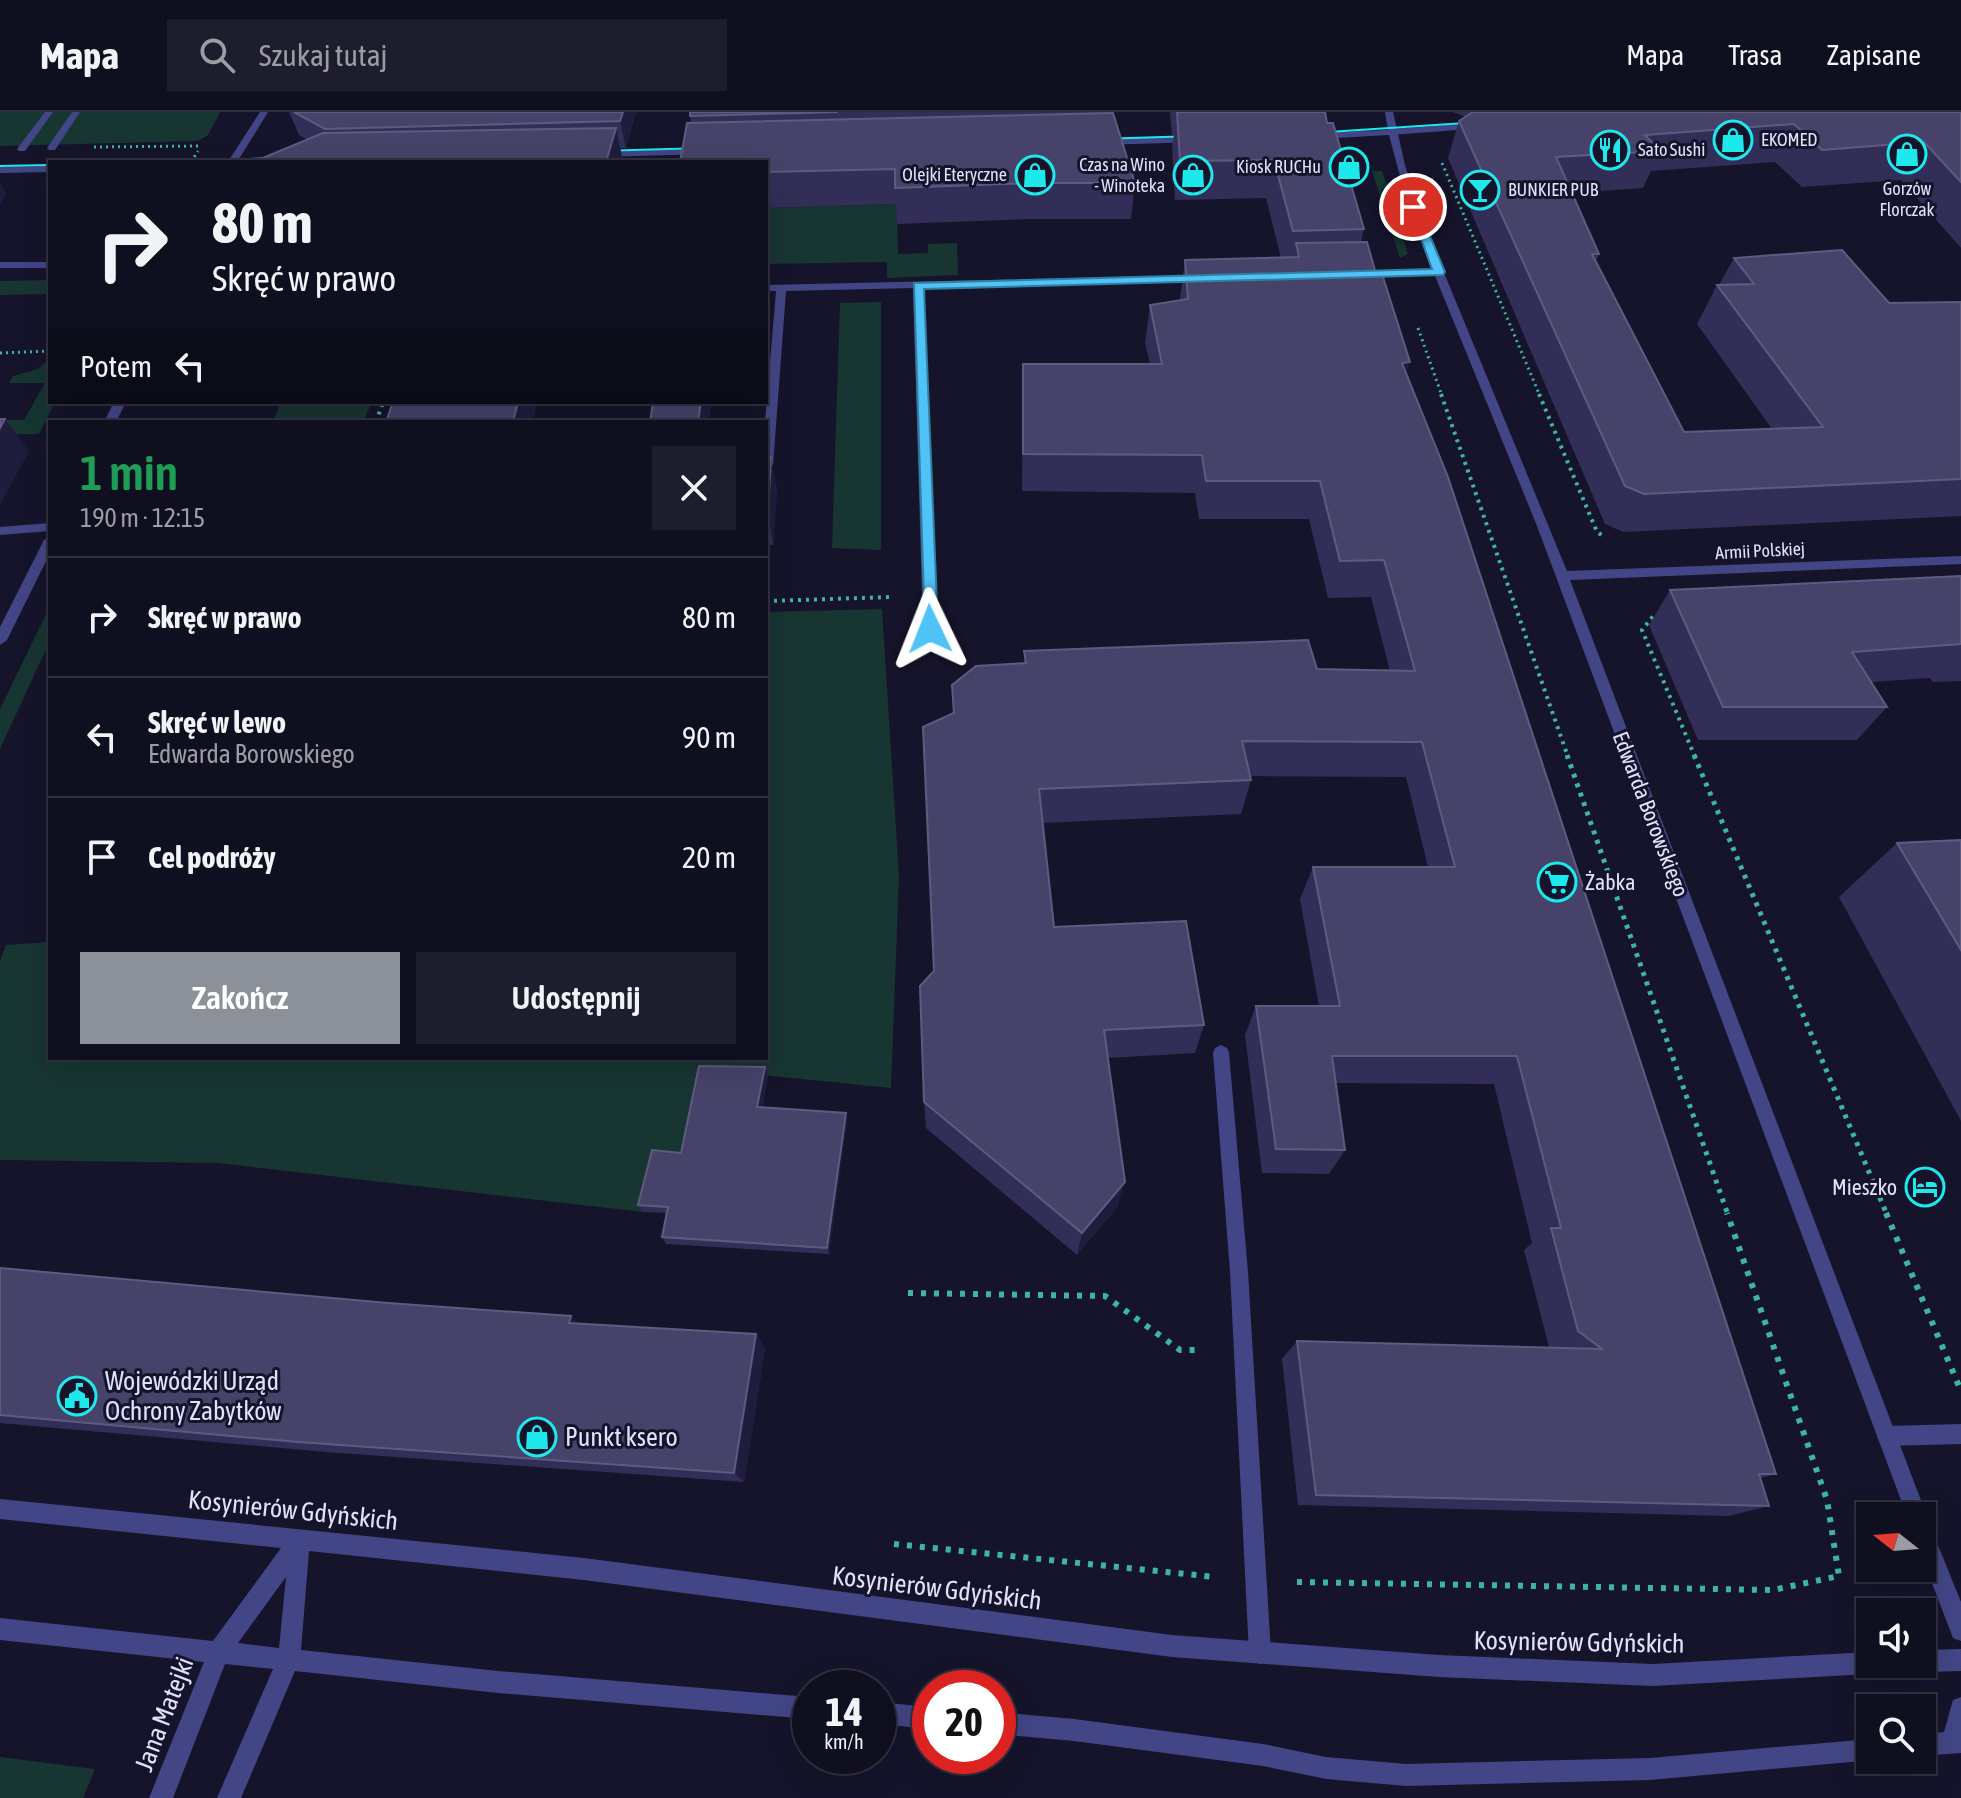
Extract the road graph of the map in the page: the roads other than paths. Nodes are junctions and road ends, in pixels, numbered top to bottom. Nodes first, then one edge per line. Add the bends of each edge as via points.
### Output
1 (49, 112) edge
2 (76, 112) edge
3 (264, 112) edge
4 (1389, 112) edge
5 (1488, 125) edge
6 (1392, 132) junction
7 (1302, 137) edge
8 (1202, 140) edge
9 (1090, 143) edge
10 (52, 148) road end
11 (22, 149) dead end
12 (721, 151) edge
13 (591, 154) edge
14 (234, 160) edge
15 (48, 169) edge
16 (0, 170) edge
17 (0, 265) edge
18 (48, 265) edge
19 (1439, 272) junction
20 (1336, 274) edge
21 (1212, 278) edge
22 (918, 286) junction
23 (768, 288) edge
24 (781, 288) junction
25 (768, 453) edge
26 (48, 527) edge
27 (0, 531) edge
28 (48, 544) edge
29 (1961, 560) edge
30 (1562, 576) junction
31 (930, 629) dead end
32 (0, 640) edge
33 (1221, 1053) dead end
34 (1961, 1434) edge
35 (1887, 1436) junction
36 (1912, 1502) edge
37 (0, 1509) edge
38 (300, 1540) junction
39 (1936, 1566) edge
40 (0, 1629) edge
41 (1961, 1630) edge
42 (219, 1651) junction
43 (1260, 1653) junction
44 (289, 1659) junction
45 (1961, 1660) edge
46 (1936, 1661) edge
47 (1856, 1664) edge
48 (792, 1706) edge
49 (1961, 1708) edge
50 (1016, 1725) edge
51 (1957, 1742) edge
52 (1936, 1744) edge
53 (1856, 1751) edge
54 (161, 1798) edge
55 (229, 1798) edge

1 - 11 street
2 - 10 street
3 - 14 street
4 - 6 street, Edwarda Borowskiego
5 - 6 street
6 - 7 street
6 - 19 street, Edwarda Borowskiego via 1416,217
8 - 9 street
12 - 13 street
15 - 16 street
17 - 18 street
19 - 20 street
19 - 30 street, Edwarda Borowskiego
21 - 22 street
22 - 24 street
22 - 31 street
23 - 24 street
24 - 25 street
26 - 27 street
28 - 32 street
29 - 30 street, Armii Polskiej
30 - 35 street, Edwarda Borowskiego
33 - 43 street
34 - 35 street
35 - 36 street, Edwarda Borowskiego
37 - 38 street, Kosynierów Gdyńskich
38 - 42 street, Jana Matejki
38 - 43 street, Kosynierów Gdyńskich via 584,1569
38 - 44 street
39 - 41 street
40 - 42 street
42 - 44 street
42 - 54 street, Jana Matejki
43 - 47 street, Kosynierów Gdyńskich via 1653,1675
44 - 48 street
44 - 55 street
45 - 46 street
49 - 51 street
50 - 53 street via 1406,1775 1650,1769
51 - 52 street

